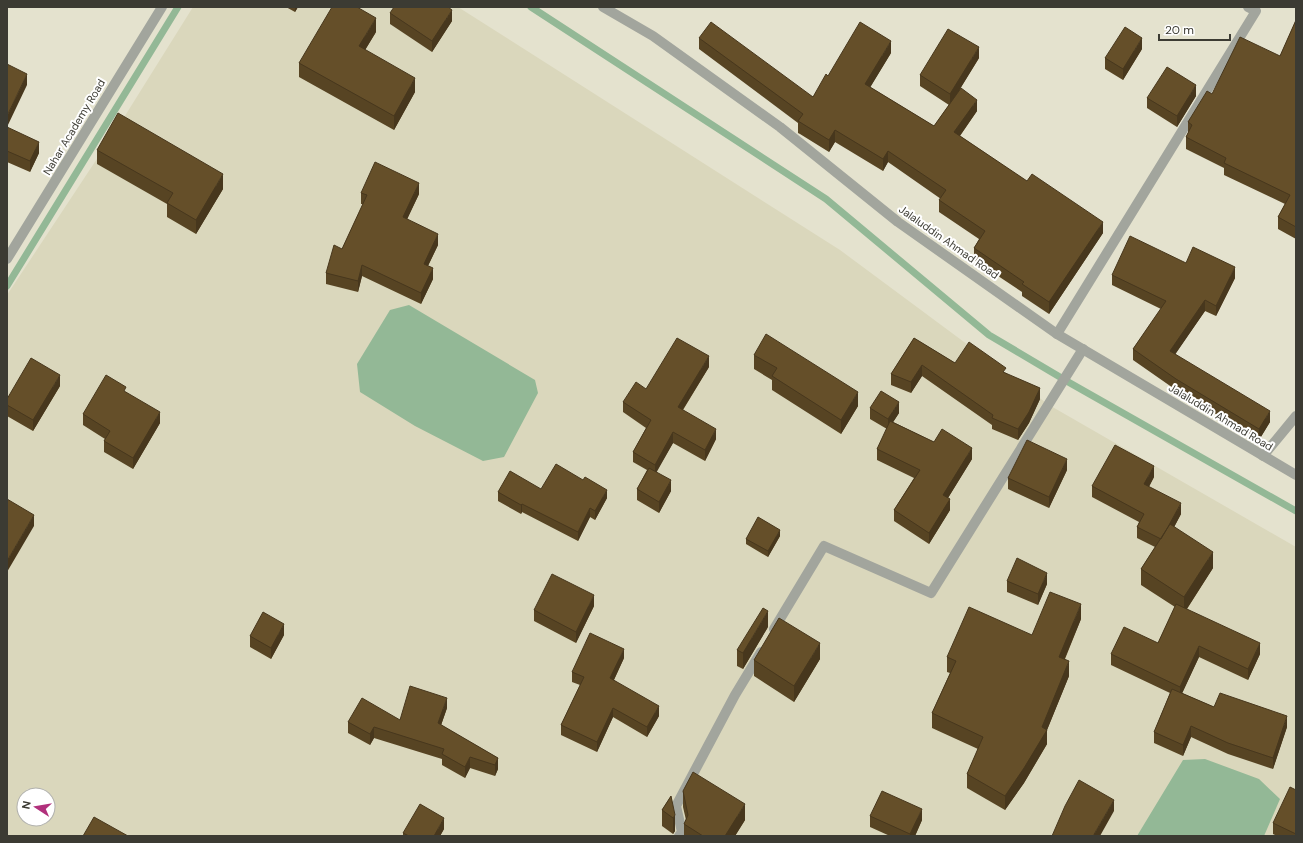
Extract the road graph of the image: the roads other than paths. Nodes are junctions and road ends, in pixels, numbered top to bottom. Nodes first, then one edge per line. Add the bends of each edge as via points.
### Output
1 (162, 7) edge
2 (603, 7) edge
3 (1248, 7) edge
4 (7, 260) edge
5 (1057, 334) junction
6 (1083, 349) junction
7 (1296, 416) edge
8 (1263, 456) junction
9 (1296, 475) edge
10 (679, 836) edge

1 - 4 street, Nahar Academy Road
2 - 5 street, Jalaluddin Ahmad Road via 653,36 780,127 898,222
3 - 5 street via 1256,11
5 - 6 street, Jalaluddin Ahmad Road
6 - 8 street, Jalaluddin Ahmad Road
6 - 10 street via 931,593 824,546 735,695 676,806 682,832
7 - 8 street
8 - 9 street, Jalaluddin Ahmad Road

